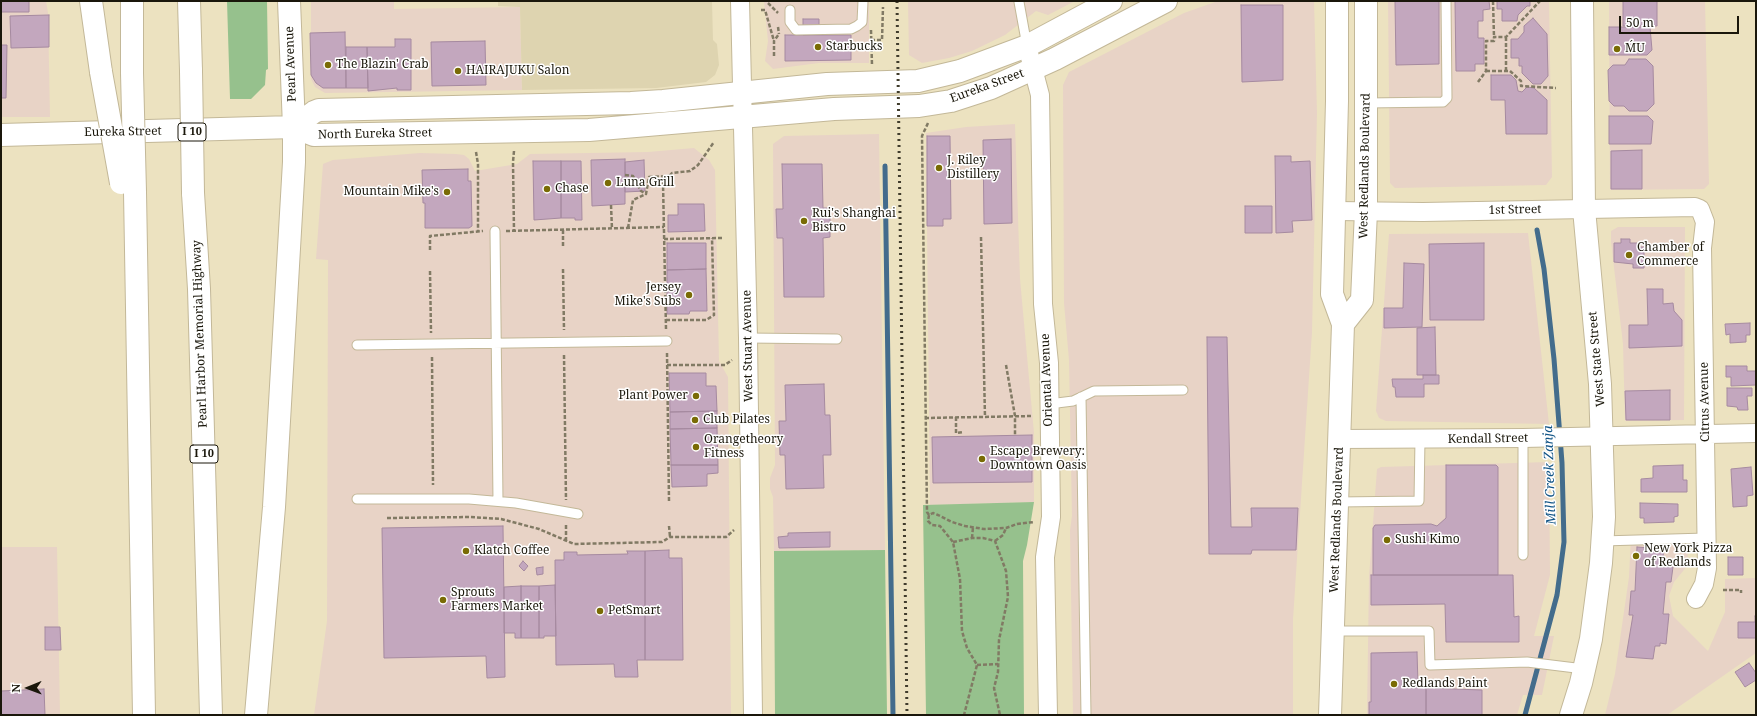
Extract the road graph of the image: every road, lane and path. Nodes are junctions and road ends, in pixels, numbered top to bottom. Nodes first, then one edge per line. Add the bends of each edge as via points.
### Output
1 (91, 1) edge
2 (132, 1) edge
3 (189, 1) edge
4 (288, 1) edge
5 (740, 1) edge
6 (863, 1) edge
7 (1111, 1) edge
8 (1166, 1) edge
9 (1337, 1) edge
10 (1366, 1) edge
11 (1446, 1) edge
12 (1493, 1) edge
13 (1540, 1) edge
14 (1582, 1) edge
15 (1019, 2) edge
16 (883, 7) dead end
17 (761, 10) dead end
18 (790, 10) dead end
19 (871, 26) dead end
20 (782, 30) dead end
21 (1494, 38) junction
22 (1506, 38) junction
23 (871, 40) junction
24 (774, 41) junction
25 (1027, 46) junction
26 (774, 56) dead end
27 (872, 65) dead end
28 (1033, 69) junction
29 (1486, 71) junction
30 (1506, 71) junction
31 (1478, 82) dead end
32 (1556, 88) dead end
33 (742, 92) junction
34 (1366, 103) junction
35 (743, 118) junction
36 (928, 123) dead end
37 (294, 127) junction
38 (1, 135) edge
39 (714, 142) dead end
40 (514, 151) dead end
41 (476, 152) dead end
42 (625, 175) dead end
43 (670, 176) junction
44 (128, 188) junction
45 (646, 194) junction
46 (611, 205) dead end
47 (1695, 207) joint
48 (1584, 209) junction
49 (1335, 211) junction
50 (1366, 211) junction
51 (664, 227) junction
52 (628, 228) junction
53 (612, 229) junction
54 (563, 230) junction
55 (478, 231) junction
56 (495, 231) junction
57 (514, 231) junction
58 (981, 237) dead end
59 (712, 238) junction
60 (722, 238) dead end
61 (664, 239) junction
62 (563, 247) dead end
63 (430, 250) dead end
64 (563, 269) dead end
65 (430, 271) dead end
66 (666, 320) junction
67 (1343, 324) junction
68 (666, 329) dead end
69 (564, 331) dead end
70 (431, 333) dead end
71 (748, 338) junction
72 (837, 339) dead end
73 (667, 341) dead end
74 (496, 342) junction
75 (357, 345) dead end
76 (667, 353) dead end
77 (564, 355) dead end
78 (432, 357) dead end
79 (734, 359) dead end
80 (1006, 364) dead end
81 (667, 365) junction
82 (1183, 390) dead end
83 (1081, 398) junction
84 (1049, 404) junction
85 (1015, 416) junction
86 (1036, 416) dead end
87 (956, 417) junction
88 (984, 417) junction
89 (925, 418) junction
90 (963, 432) dead end
91 (1756, 433) edge
92 (1705, 434) junction
93 (1015, 436) dead end
94 (1602, 436) junction
95 (1523, 438) junction
96 (1339, 439) junction
97 (1420, 439) junction
98 (434, 485) dead end
99 (357, 499) dead end
100 (566, 500) dead end
101 (498, 501) junction
102 (669, 501) dead end
103 (1337, 502) junction
104 (434, 511) dead end
105 (578, 514) dead end
106 (929, 515) junction
107 (434, 517) junction
108 (387, 518) dead end
109 (1036, 522) dead end
110 (566, 525) dead end
111 (669, 526) dead end
112 (973, 527) junction
113 (1006, 528) junction
114 (735, 530) dead end
115 (670, 537) junction
116 (972, 538) junction
117 (1706, 538) junction
118 (566, 541) junction
119 (995, 541) junction
120 (1602, 541) junction
121 (953, 542) junction
122 (1523, 555) dead end
123 (1723, 590) dead end
124 (1741, 593) dead end
125 (1696, 599) dead end
126 (1333, 631) junction
127 (998, 664) junction
128 (977, 665) junction
129 (1584, 669) junction
130 (144, 715) edge
131 (211, 715) edge
132 (256, 715) edge
133 (753, 715) edge
134 (964, 715) edge
135 (1000, 715) edge
136 (1048, 715) edge
137 (1086, 715) edge
138 (1330, 715) edge
139 (1571, 715) edge

1 - 44 main road, bridge via 101,72
2 - 44 main road, bridge
3 - 131 main road, Pearl Harbor Memorial Highway / I 10, bridge
4 - 37 main road, Pearl Avenue
5 - 33 street, West Stuart Avenue
6 - 18 lane via 862,22 851,29 796,30 790,22
7 - 25 main road, Eureka Street
8 - 28 main road, Eureka Street
9 - 49 main road, West Redlands Boulevard
10 - 34 main road, West Redlands Boulevard
11 - 34 lane via 1447,98 1443,102
12 - 21 path
13 - 22 path
14 - 48 main road, West State Street
15 - 25 lane
16 - 23 path via 882,40
17 - 24 path via 765,10
19 - 23 path
20 - 24 path
21 - 22 path
21 - 29 path via 1494,41 1486,41
22 - 30 path
23 - 27 path
24 - 26 path
25 - 28 street, Oriental Avenue
25 - 33 main road, Eureka Street via 960,71 918,81 827,84
28 - 35 main road, Eureka Street via 991,88 951,101 905,107 834,109
28 - 84 street, Oriental Avenue via 1040,95 1043,304 1049,363
29 - 30 path
29 - 31 path
30 - 32 path via 1510,71 1521,81 1521,86
33 - 35 street, West Stuart Avenue
33 - 37 main road, North Eureka Street via 663,102 319,110
34 - 50 main road, West Redlands Boulevard
35 - 37 main road, North Eureka Street via 605,129 494,132 314,135
35 - 71 street, West Stuart Avenue
36 - 89 path via 922,136
37 - 38 main road, Eureka Street
37 - 132 main road, Pearl Avenue via 274,507
39 - 43 path via 698,165 690,171 672,173
40 - 57 path
41 - 55 path
42 - 45 path via 633,176 641,191
43 - 45 path via 649,177
43 - 51 path via 663,183
44 - 130 main road via 136,267
45 - 52 path via 633,200
46 - 53 path
47 - 48 street, 1st Street
47 - 92 street, Citrus Avenue via 1700,209 1706,222 1702,248
48 - 50 street, 1st Street
48 - 94 main road, West State Street via 1600,384
49 - 50 street, 1st Street
49 - 67 main road, West Redlands Boulevard via 1332,294
50 - 67 main road, West Redlands Boulevard via 1362,300
51 - 52 path
51 - 61 path
52 - 53 path
53 - 54 path
54 - 57 path
54 - 62 path
55 - 56 path
55 - 63 path via 430,236
56 - 57 path
56 - 74 lane
58 - 88 path
59 - 60 path
59 - 61 path
59 - 66 path via 714,315 706,320
61 - 66 path
64 - 69 path
65 - 70 path
66 - 68 path
67 - 96 main road, West Redlands Boulevard
71 - 72 lane
71 - 133 street, West Stuart Avenue
73 - 74 lane
74 - 75 lane
74 - 101 lane
76 - 81 path
77 - 100 path
78 - 98 path
79 - 81 path via 725,365
80 - 85 path
81 - 102 path
82 - 83 lane via 1094,391
83 - 84 lane
83 - 137 lane
84 - 136 street, Oriental Avenue via 1051,517 1045,557
85 - 86 path
85 - 88 path
85 - 93 path
87 - 88 path
87 - 89 path
87 - 90 path via 956,433
89 - 106 path via 926,504
91 - 92 street, Kendall Street
92 - 94 street, Kendall Street
92 - 117 street, Citrus Avenue
94 - 95 street, Kendall Street
94 - 120 main road, West State Street
95 - 97 street, Kendall Street
95 - 122 lane
96 - 97 street, Kendall Street
96 - 103 main road, West Redlands Boulevard
97 - 103 lane via 1419,501
99 - 101 lane
101 - 105 lane
103 - 126 main road, West Redlands Boulevard
104 - 107 path
106 - 112 path via 938,515 952,522
106 - 121 path via 928,521 932,525 940,526
107 - 108 path
107 - 118 path via 470,516 501,520 539,529
109 - 113 path
110 - 118 path
111 - 115 path
112 - 113 path
112 - 116 path
113 - 119 path via 1003,535
114 - 115 path via 726,538
115 - 118 path via 662,542 574,544
116 - 119 path
116 - 121 path
117 - 120 lane
117 - 125 street, Citrus Avenue via 1707,568 1704,584
119 - 127 path via 1008,584
120 - 129 main road, West State Street via 1596,608
121 - 128 path via 960,579 962,631 966,648
123 - 124 path via 1741,590
126 - 129 lane via 1429,631 1430,665 1533,663
126 - 138 main road, West Redlands Boulevard
127 - 128 path
127 - 135 path via 994,688
128 - 134 path
129 - 139 main road, West State Street

